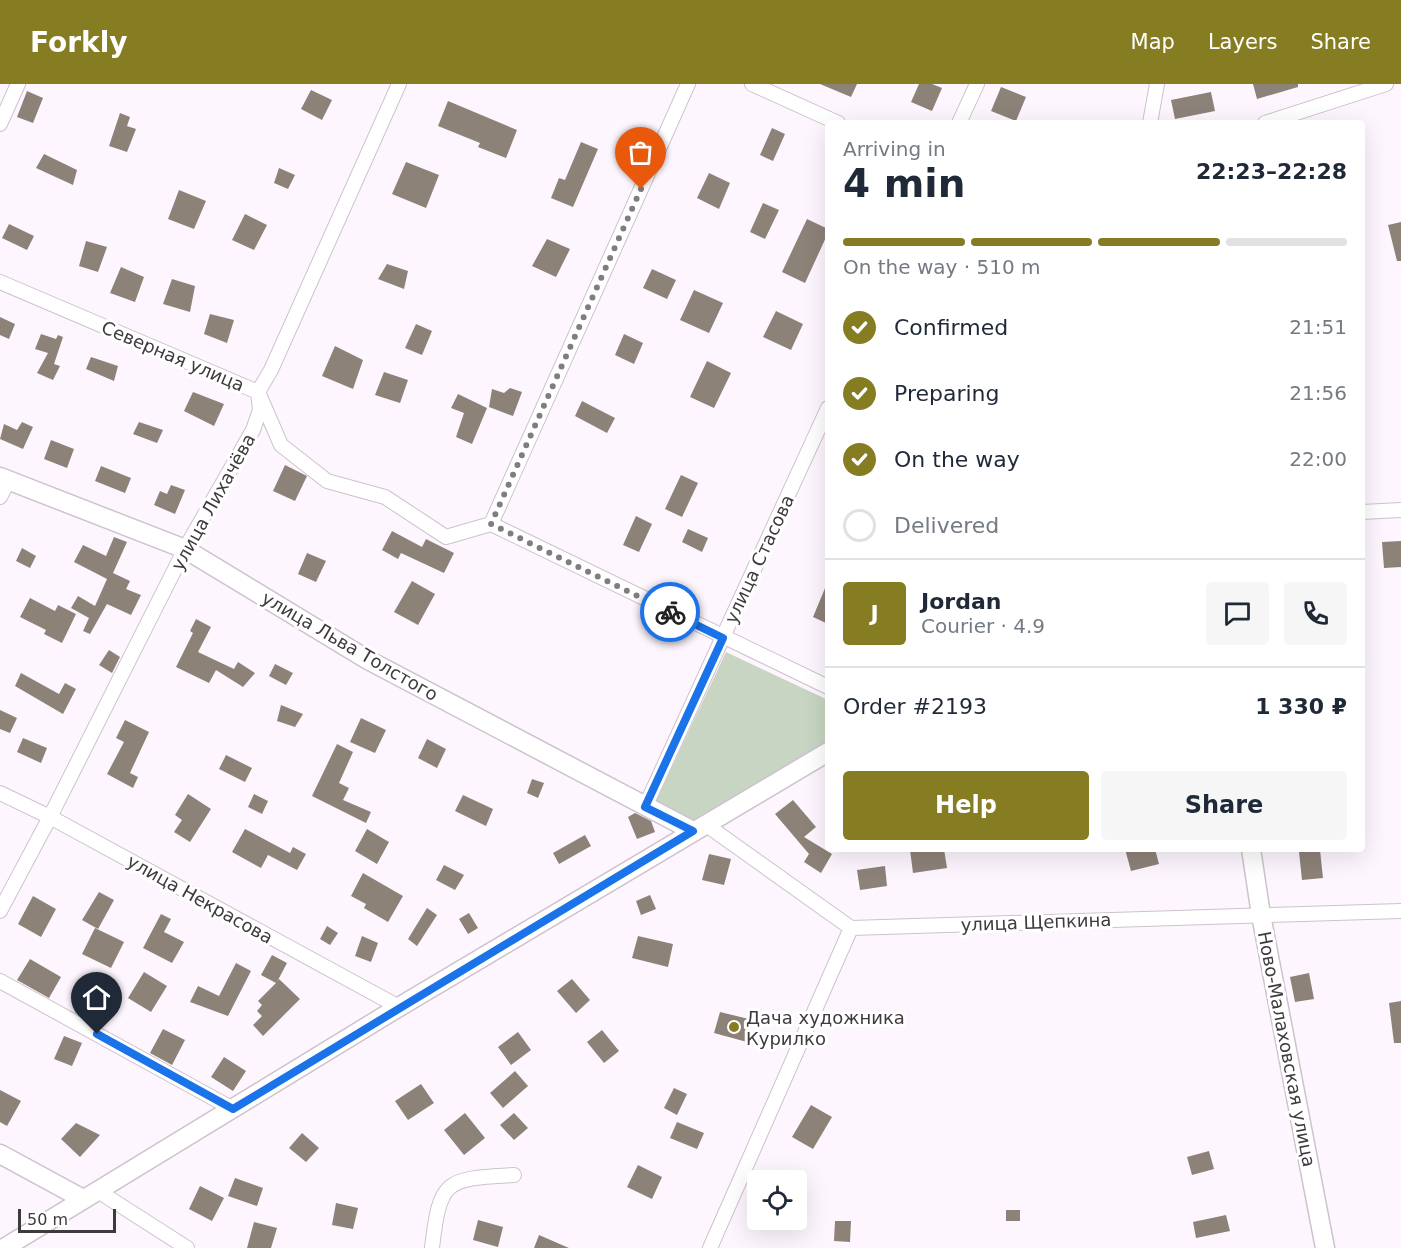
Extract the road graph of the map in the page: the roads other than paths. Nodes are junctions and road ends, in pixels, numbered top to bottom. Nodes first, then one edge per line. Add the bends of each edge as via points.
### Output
1 (18, 84) edge
2 (399, 84) edge
3 (688, 84) edge
4 (752, 84) edge
5 (977, 84) edge
6 (1157, 84) edge
7 (1386, 84) edge
8 (1363, 88) edge
9 (831, 120) edge
10 (960, 120) edge
11 (1151, 120) edge
12 (1273, 120) edge
13 (0, 124) edge
14 (0, 282) edge
15 (258, 392) junction
16 (825, 415) edge
17 (4, 478) edge
18 (0, 497) edge
19 (1401, 510) edge
20 (1365, 512) edge
21 (491, 524) junction
22 (185, 549) junction
23 (723, 638) junction
24 (825, 686) edge
25 (825, 754) edge
26 (0, 793) edge
27 (645, 807) junction
28 (50, 817) junction
29 (699, 828) junction
30 (1251, 852) edge
31 (0, 910) edge
32 (1401, 911) edge
33 (1261, 915) junction
34 (851, 928) junction
35 (0, 981) edge
36 (399, 1007) junction
37 (233, 1109) junction
38 (0, 1154) edge
39 (514, 1175) dead end
40 (91, 1195) junction
41 (4, 1248) edge
42 (187, 1248) edge
43 (432, 1248) edge
44 (710, 1248) edge
45 (1325, 1248) edge

1 - 13 street
2 - 15 street, улица Лихачёва
3 - 21 street
4 - 9 street
5 - 10 street
6 - 11 street
7 - 8 street
8 - 12 street
14 - 15 street, Северная улица
15 - 21 street, Северная улица via 281,445 327,481 385,497 446,537
15 - 22 street, улица Лихачёва via 260,410 253,430
16 - 23 street, улица Стасова
17 - 18 street
17 - 22 street, улица Льва Толстого
19 - 20 street
21 - 23 street
22 - 27 street, улица Льва Толстого via 368,660
22 - 28 street, улица Лихачёва
23 - 24 street
23 - 27 street, улица Стасова
25 - 29 street
26 - 28 street, улица Некрасова
27 - 29 street, улица Льва Толстого
28 - 31 street, улица Лихачёва
28 - 36 street, улица Некрасова
29 - 34 street
29 - 36 street
30 - 33 street, Ново-Малаховская улица
32 - 33 street, улица Щепкина
33 - 34 street, улица Щепкина
33 - 45 street, Ново-Малаховская улица
34 - 44 street
35 - 37 street
36 - 37 street
37 - 40 street
38 - 40 street
39 - 43 street via 468,1178 444,1191 437,1209
40 - 41 street
40 - 42 street

